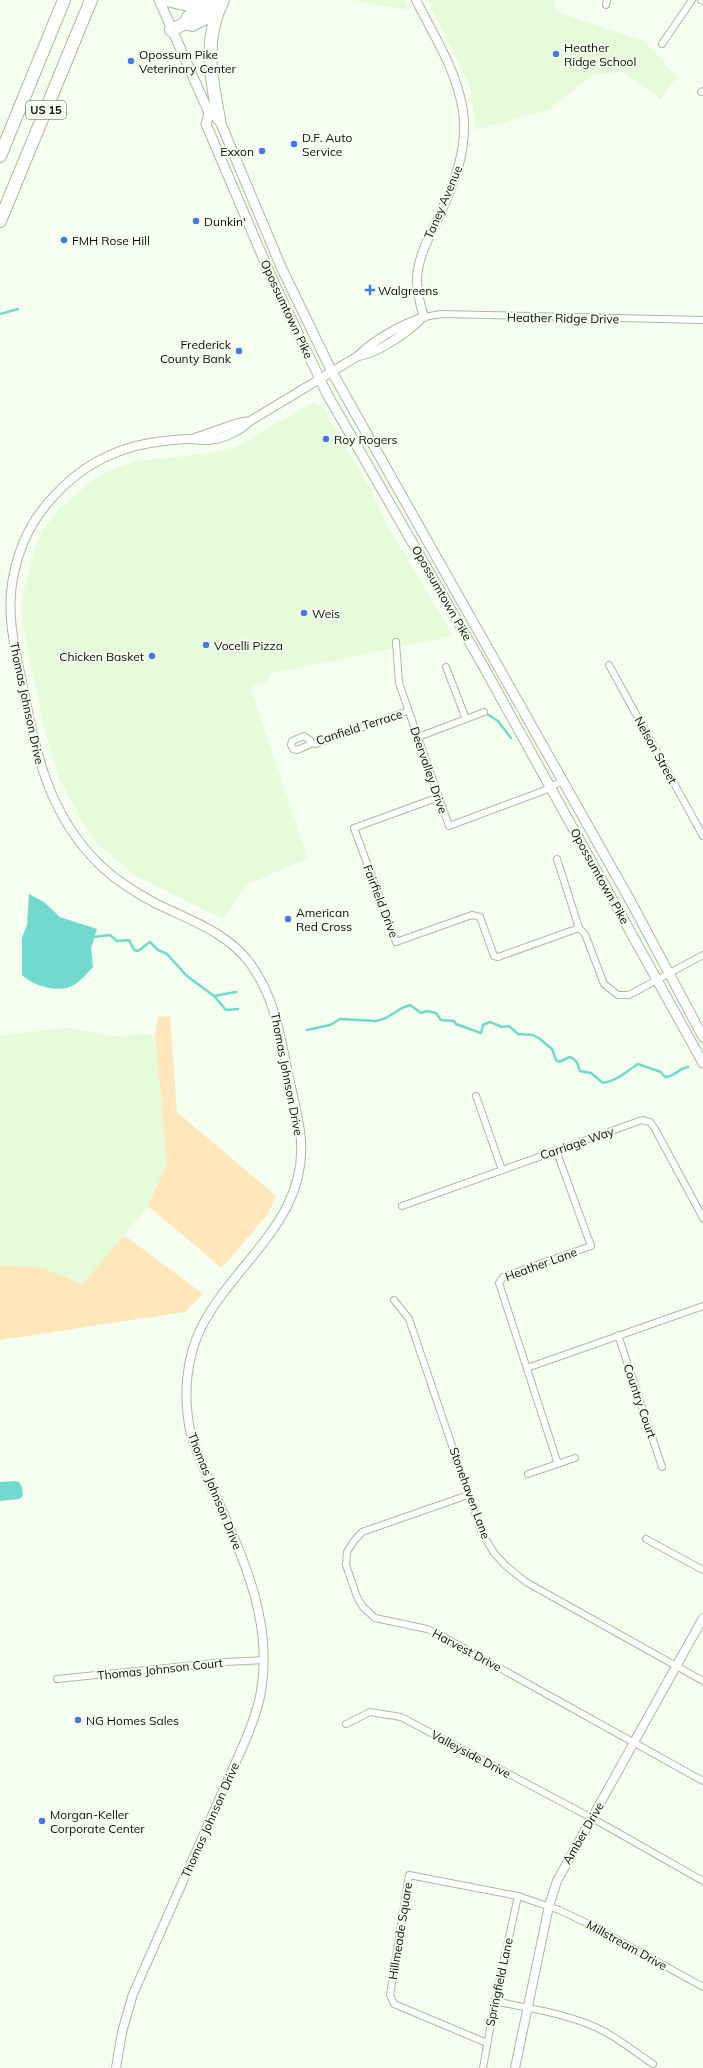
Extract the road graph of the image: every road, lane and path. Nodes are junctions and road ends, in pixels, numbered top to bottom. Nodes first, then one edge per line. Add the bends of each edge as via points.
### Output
1 (64, 0) edge
2 (91, 0) edge
3 (158, 0) edge
4 (167, 0) edge
5 (416, 0) edge
6 (692, 0) edge
7 (216, 3) edge
8 (171, 30) junction
9 (662, 44) dead end
10 (214, 116) junction
11 (0, 156) edge
12 (0, 221) edge
13 (424, 317) junction
14 (703, 320) edge
15 (332, 372) junction
16 (320, 379) junction
17 (396, 642) dead end
18 (609, 665) dead end
19 (446, 667) dead end
20 (408, 711) junction
21 (484, 712) dead end
22 (466, 719) junction
23 (418, 737) junction
24 (310, 743) dead end
25 (562, 781) junction
26 (551, 787) junction
27 (439, 797) junction
28 (703, 836) edge
29 (557, 860) dead end
30 (579, 928) junction
31 (702, 954) edge
32 (670, 974) junction
33 (658, 980) junction
34 (703, 1037) edge
35 (703, 1063) edge
36 (476, 1096) dead end
37 (556, 1150) junction
38 (502, 1170) junction
39 (402, 1206) dead end
40 (703, 1218) edge
41 (394, 1300) dead end
42 (703, 1306) edge
43 (618, 1335) junction
44 (527, 1368) junction
45 (575, 1458) dead end
46 (558, 1464) junction
47 (662, 1467) dead end
48 (528, 1474) dead end
49 (468, 1495) junction
50 (646, 1539) dead end
51 (703, 1570) edge
52 (703, 1618) edge
53 (264, 1660) junction
54 (677, 1666) junction
55 (57, 1679) dead end
56 (703, 1681) edge
57 (346, 1724) dead end
58 (633, 1743) junction
59 (703, 1781) edge
60 (592, 1818) junction
61 (703, 1881) edge
62 (518, 1896) junction
63 (549, 1906) junction
64 (703, 1987) edge
65 (495, 2001) junction
66 (527, 2008) junction
67 (487, 2043) junction
68 (653, 2064) dead end
69 (116, 2068) edge
70 (483, 2068) edge
71 (515, 2068) edge

1 - 11 highway, US 15
2 - 12 highway, US 15
3 - 8 main road, Opossumtown Pike
4 - 7 highway via 188,5
5 - 13 street, Taney Avenue via 452,73 459,94 463,122 463,143 458,168 419,267 417,279
6 - 9 street
7 - 8 highway via 201,21 192,25 186,23
7 - 10 highway via 209,61
8 - 10 main road, Opossumtown Pike
10 - 15 main road, Opossumtown Pike via 282,270
10 - 16 main road, Opossumtown Pike via 206,124 270,274
13 - 14 street, Heather Ridge Drive via 441,314
13 - 15 street, Thomas Johnson Drive via 411,329 368,355 358,356
15 - 16 street, Thomas Johnson Drive
15 - 25 main road, Opossumtown Pike
16 - 26 main road, Opossumtown Pike
16 - 53 street, Thomas Johnson Drive via 250,421 192,439 149,444 118,452 86,468 57,492 32,525 21,549 12,585 10,610 14,643 37,756 50,792 71,830 100,864 124,884 158,904 211,929 239,950 259,976 276,1014 300,1132 297,1176 291,1198 281,1218 220,1298 201,1328 190,1364 186,1394 191,1435 247,1570 258,1605 264,1636
17 - 20 street, Deervalley Drive via 399,683
18 - 28 street, Nelson Street
19 - 22 street
20 - 23 street, Deervalley Drive
20 - 24 street, Canfield Terrace via 316,744
21 - 22 street
22 - 23 street
23 - 27 street, Deervalley Drive
25 - 26 street, Deervalley Drive
25 - 32 main road, Opossumtown Pike
26 - 27 street, Deervalley Drive via 449,826
26 - 33 main road, Opossumtown Pike
27 - 30 street, Fairfield Drive via 354,828 396,942 472,915 480,917 494,956 498,957
29 - 30 street
30 - 33 street via 585,934 604,984 610,990 618,995 630,995
31 - 32 street
32 - 33 street
32 - 34 main road, Opossumtown Pike
33 - 35 main road, Opossumtown Pike
36 - 38 street
37 - 38 street, Carriage Way
37 - 40 street, Carriage Way via 638,1121 646,1121 655,1128
37 - 44 street, Heather Lane via 591,1246 500,1280
38 - 39 street, Carriage Way
41 - 49 street, Stonehaven Lane via 409,1318
42 - 43 street
43 - 44 street
43 - 47 street, Country Court
44 - 46 street
45 - 46 street
46 - 48 street
49 - 54 street, Stonehaven Lane via 486,1541 506,1566 526,1582
49 - 58 street, Harvest Drive via 379,1524 362,1532 354,1540 347,1552 346,1565 363,1607 375,1618 427,1629 442,1636
50 - 51 street
52 - 54 street, Amber Drive
53 - 55 street, Thomas Johnson Court
53 - 69 street, Thomas Johnson Drive via 261,1692 255,1715 133,1994 122,2032
54 - 56 street, Stonehaven Lane
54 - 58 street, Amber Drive
57 - 60 street, Valleyside Drive via 370,1712 401,1717
58 - 59 street, Harvest Drive
58 - 60 street, Amber Drive
60 - 61 street, Valleyside Drive
60 - 63 street, Amber Drive via 557,1881
62 - 63 street, Hillmeade Square
62 - 65 street, Springfield Lane
62 - 67 street, Hillmeade Square via 409,1875 390,1995 394,2004
63 - 64 street, Millstream Drive via 593,1926
63 - 66 street, Amber Drive
65 - 66 street
65 - 67 street, Springfield Lane
66 - 68 street via 589,2024 617,2039
66 - 71 street, Amber Drive
67 - 70 street, Springfield Lane

